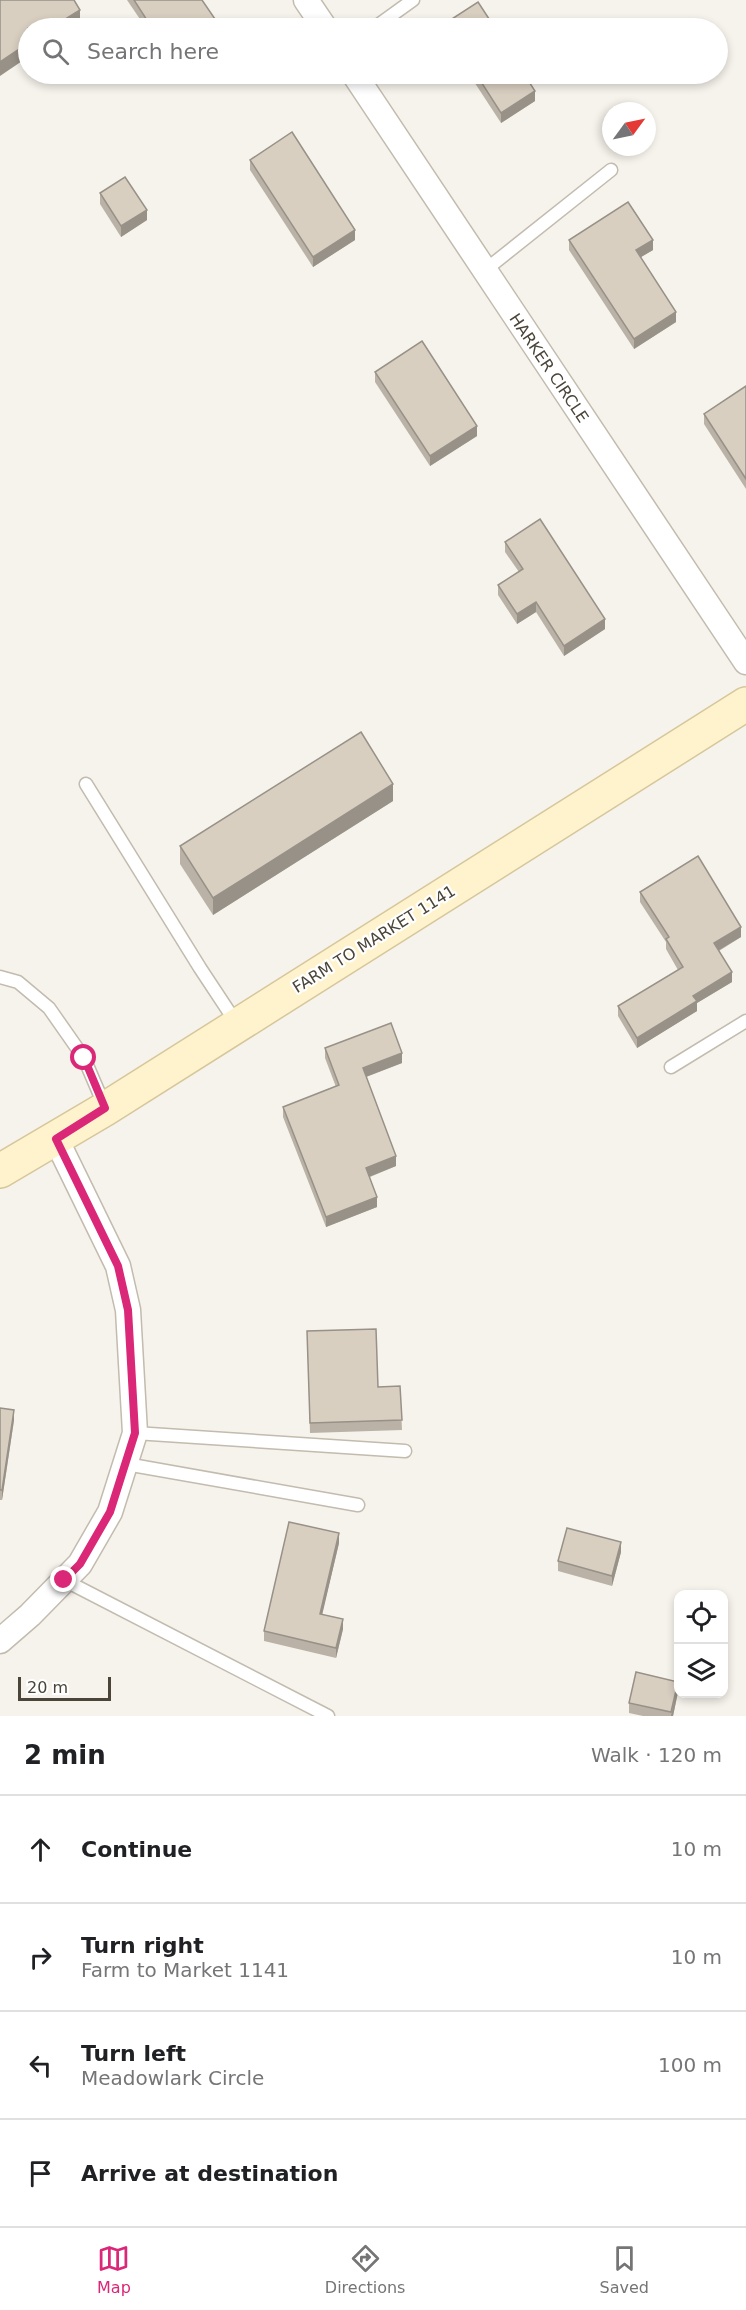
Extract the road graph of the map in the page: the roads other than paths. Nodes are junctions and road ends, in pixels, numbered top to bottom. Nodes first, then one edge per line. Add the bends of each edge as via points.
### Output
1 (306, 0) edge
2 (413, 0) edge
3 (318, 18) edge
4 (388, 18) edge
5 (361, 84) edge
6 (611, 170) dead end
7 (484, 271) junction
8 (746, 662) edge
9 (746, 704) edge
10 (86, 783) dead end
11 (0, 977) edge
12 (746, 1021) edge
13 (238, 1025) junction
14 (671, 1067) dead end
15 (105, 1108) junction
16 (56, 1139) junction
17 (0, 1171) edge
18 (135, 1433) junction
19 (405, 1451) dead end
20 (126, 1464) junction
21 (358, 1505) dead end
22 (64, 1580) junction
23 (0, 1641) edge
24 (328, 1716) edge

1 - 3 street
2 - 4 lane
5 - 7 street, HARKER CIRCLE
6 - 7 lane
7 - 8 street, HARKER CIRCLE
9 - 13 street, FARM TO MARKET 1141
10 - 13 lane
11 - 15 lane via 18,982 49,1008 84,1058
12 - 14 lane
13 - 15 street, FARM TO MARKET 1141
15 - 16 street, FARM TO MARKET 1141
16 - 17 street, FARM TO MARKET 1141
16 - 18 street via 118,1266 128,1310
18 - 19 lane
18 - 20 street
20 - 21 lane
20 - 22 street via 110,1512 80,1564
22 - 23 street
22 - 24 lane

